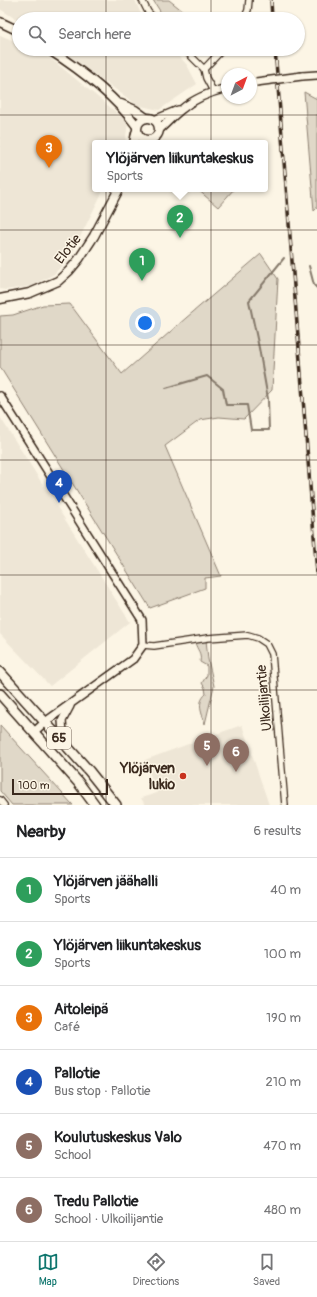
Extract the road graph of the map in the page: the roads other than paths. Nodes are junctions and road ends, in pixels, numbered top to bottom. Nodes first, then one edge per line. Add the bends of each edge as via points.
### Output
1 (142, 0) edge
2 (249, 0) edge
3 (148, 12) edge
4 (247, 12) edge
5 (0, 22) edge
6 (12, 28) edge
7 (58, 56) edge
8 (191, 56) edge
9 (216, 56) edge
10 (204, 69) junction
11 (317, 76) edge
12 (257, 82) edge
13 (221, 90) edge
14 (213, 92) junction
15 (118, 102) junction
16 (180, 109) junction
17 (150, 119) junction
18 (136, 129) junction
19 (159, 130) junction
20 (134, 140) edge
21 (143, 140) edge
22 (151, 140) edge
23 (117, 192) edge
24 (0, 293) edge
25 (12, 296) junction
26 (0, 299) edge
27 (0, 396) edge
28 (143, 645) junction
29 (0, 672) edge
30 (0, 694) edge
31 (72, 703) junction
32 (45, 722) junction
33 (34, 732) junction
34 (64, 744) junction
35 (0, 800) edge
36 (4, 805) edge
37 (95, 805) edge
38 (116, 805) edge
39 (285, 805) edge

1 - 3 street
2 - 4 street
5 - 6 main road
7 - 15 main road
8 - 10 street
9 - 10 street
10 - 14 street
11 - 12 street, bridge
13 - 14 street
14 - 16 street
15 - 17 main road
15 - 18 main road
16 - 17 street
16 - 19 street
17 - 18 main road via 142,119
17 - 19 main road via 158,124
18 - 20 main road
18 - 21 main road
19 - 22 main road via 157,137
23 - 25 main road, Elotie via 94,236 69,271 58,281 47,286 30,293
24 - 25 main road, Elotie
25 - 26 main road, Elotie
27 - 28 street via 142,620
28 - 31 street via 133,659
28 - 39 street, Ulkoilijantie via 248,636 258,638 267,644 272,654
29 - 32 highway, 65
30 - 33 highway, 65
31 - 32 street
31 - 34 street via 62,720
32 - 33 street
32 - 34 highway, 65
33 - 37 highway, 65
34 - 38 highway, 65
35 - 36 street

